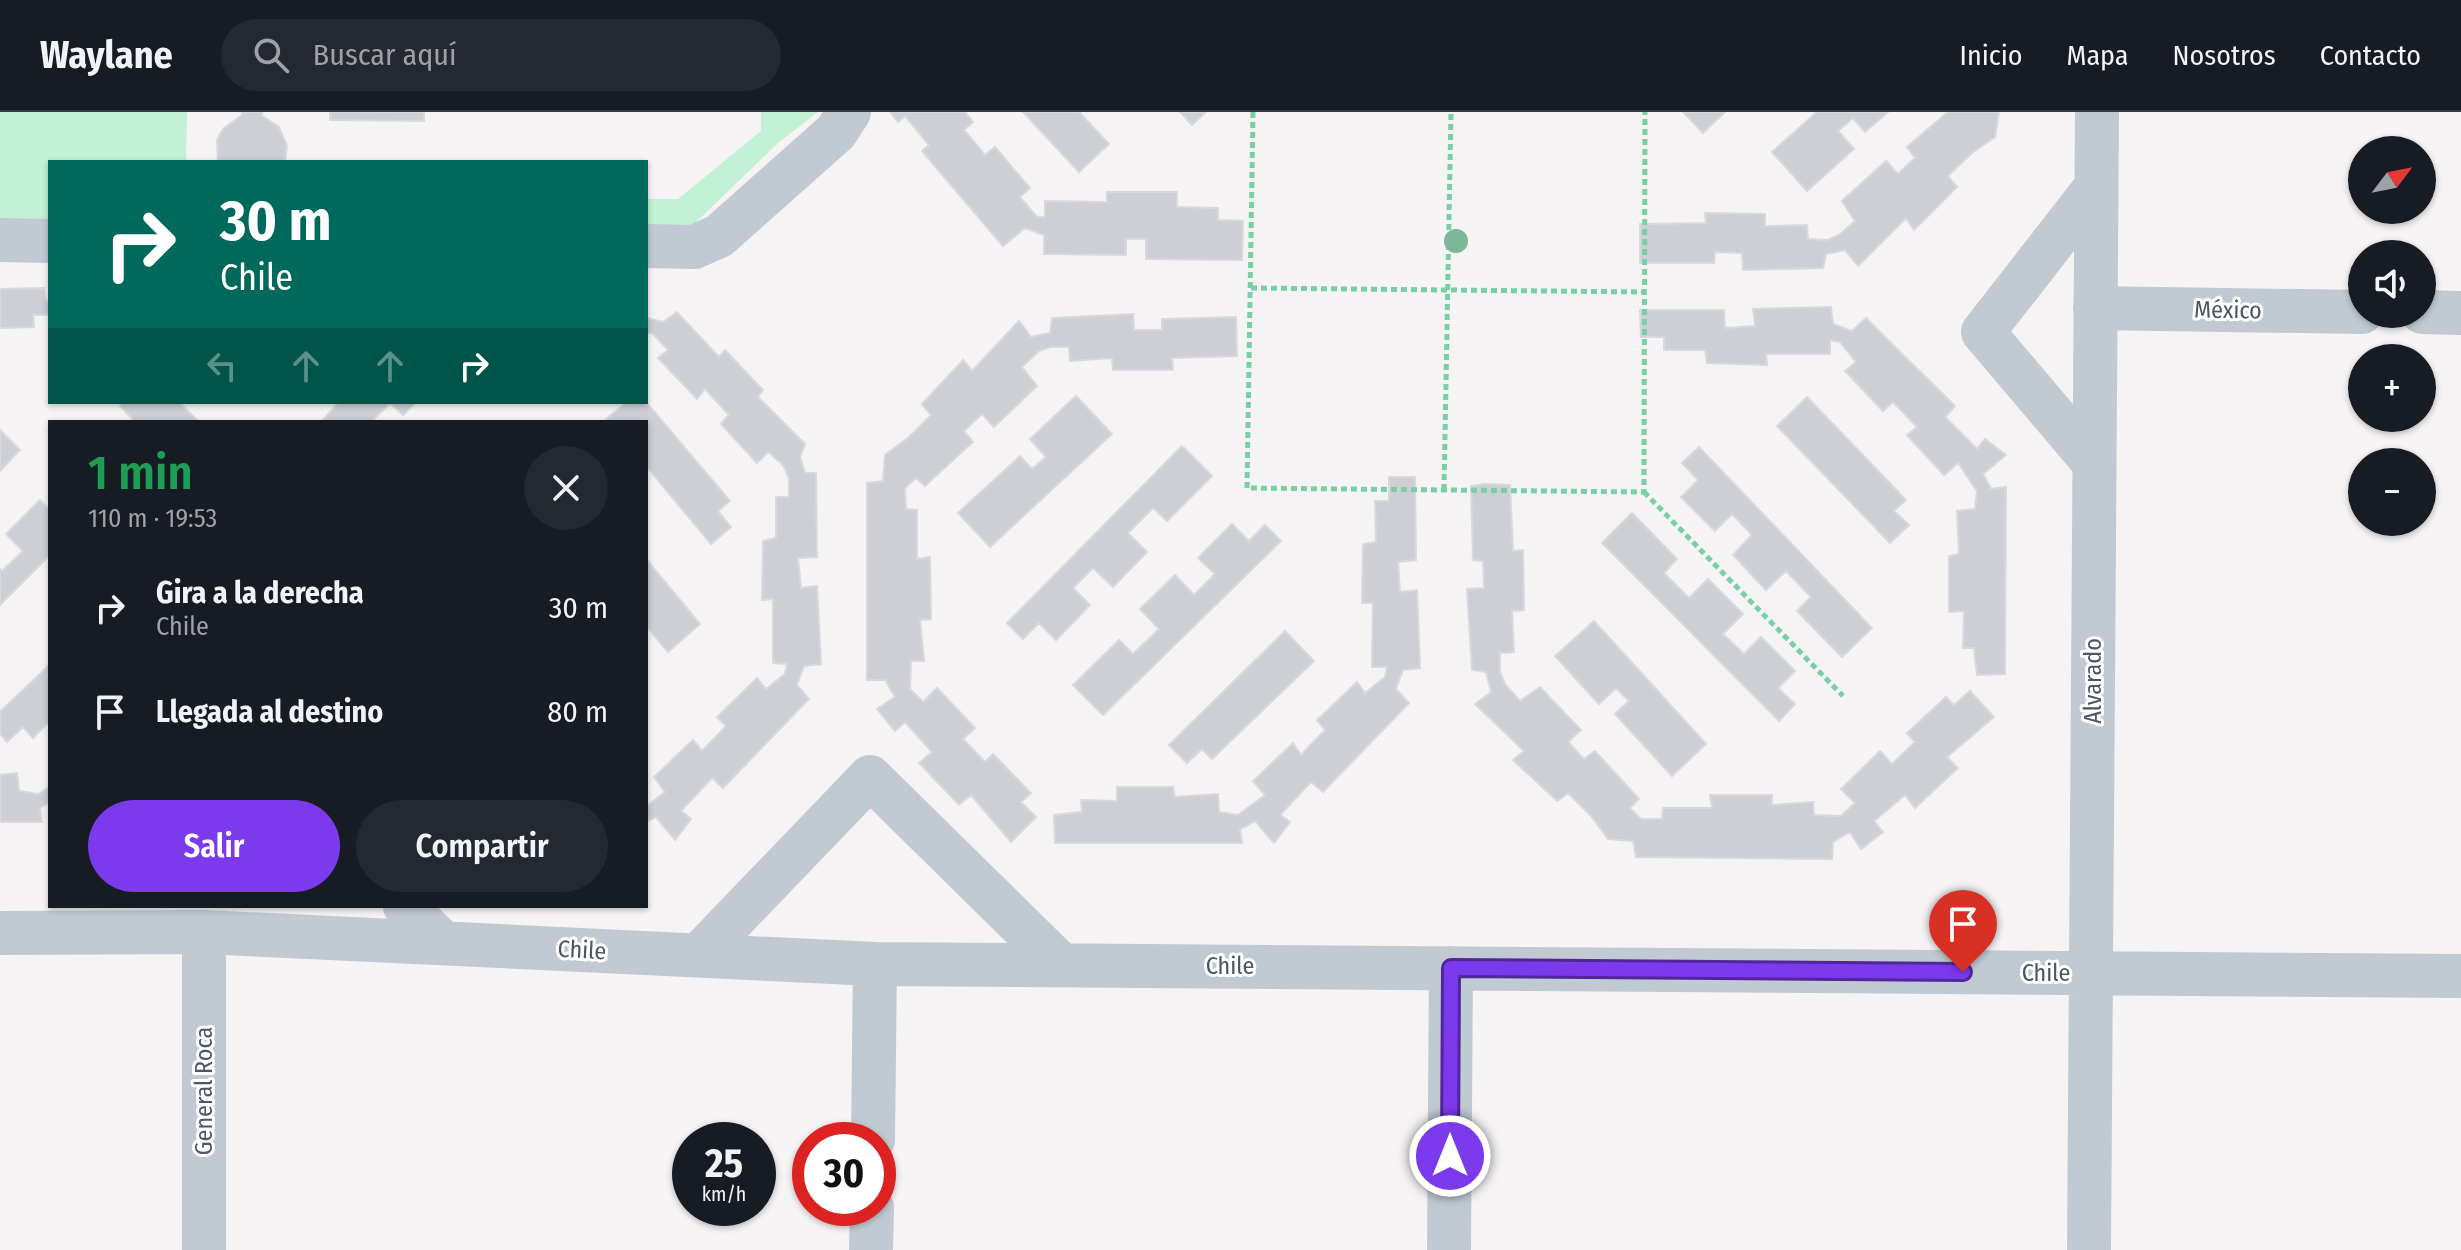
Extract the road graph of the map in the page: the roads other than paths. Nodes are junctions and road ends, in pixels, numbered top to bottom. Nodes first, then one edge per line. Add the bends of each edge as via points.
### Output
1 (849, 112) edge
2 (2097, 112) edge
3 (2096, 187) junction
4 (0, 240) edge
5 (48, 241) edge
6 (648, 246) edge
7 (2095, 308) junction
8 (2348, 312) edge
9 (2436, 312) edge
10 (2461, 313) edge
11 (2094, 463) junction
12 (407, 908) edge
13 (120, 919) edge
14 (204, 932) junction
15 (0, 933) edge
16 (443, 943) junction
17 (699, 955) junction
18 (875, 964) junction
19 (1061, 965) junction
20 (1451, 968) junction
21 (2091, 973) junction
22 (2461, 976) edge
23 (873, 1122) edge
24 (872, 1226) edge
25 (204, 1250) edge
26 (871, 1250) edge
27 (1449, 1250) edge
28 (2089, 1250) edge

1 - 6 street via 836,132 719,236 694,247
2 - 3 street, Alvarado
3 - 7 street, Alvarado
3 - 11 street via 1983,332
4 - 5 street
7 - 8 street, México
7 - 11 street, Alvarado
9 - 10 street
11 - 21 street, Alvarado
12 - 16 street
13 - 14 street, Chile
13 - 15 street, Chile
14 - 16 street, Chile
14 - 25 street, General Roca
16 - 17 street, Chile
17 - 18 street, Chile
17 - 19 street via 870,777
18 - 19 street, Chile
18 - 23 street
19 - 20 street, Chile
20 - 21 street, Chile
20 - 27 street
21 - 22 street, Chile
21 - 28 street, Alvarado
24 - 26 street

